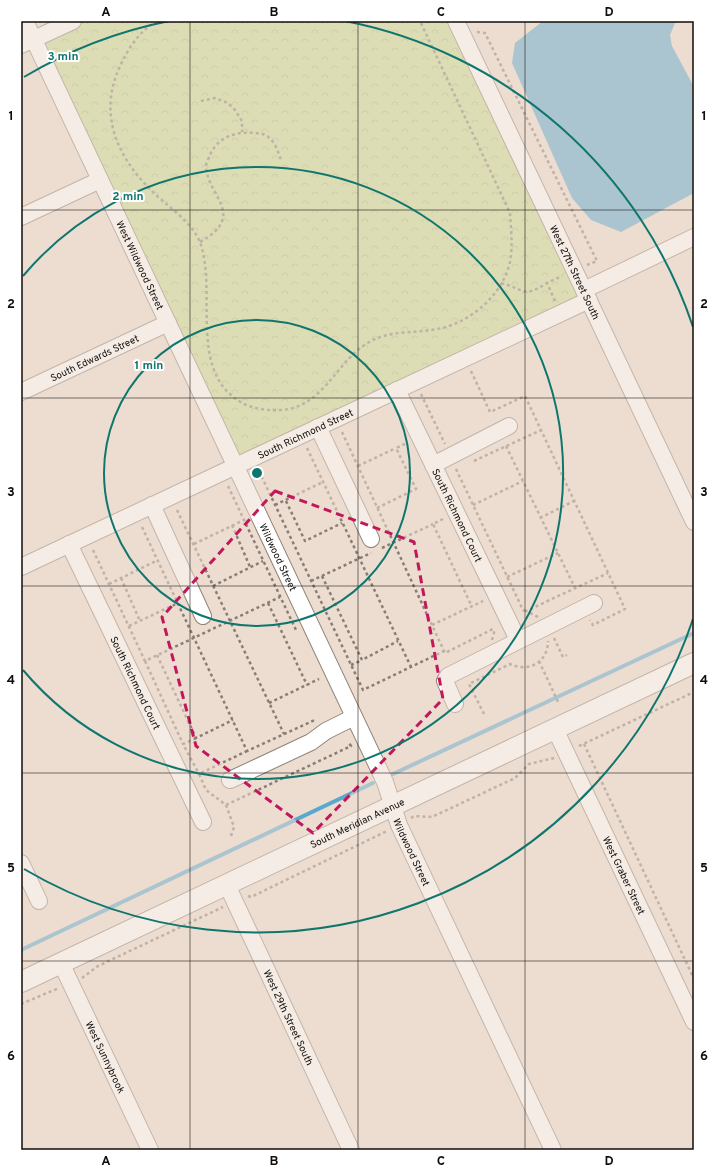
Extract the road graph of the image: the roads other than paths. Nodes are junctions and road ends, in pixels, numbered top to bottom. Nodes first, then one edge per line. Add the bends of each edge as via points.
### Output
1 (25, 21) edge
2 (73, 21) edge
3 (456, 21) edge
4 (27, 42) edge
5 (100, 180) junction
6 (21, 218) edge
7 (694, 237) edge
8 (586, 295) junction
9 (168, 323) junction
10 (397, 390) junction
11 (21, 392) edge
12 (509, 426) dead end
13 (318, 427) junction
14 (433, 464) junction
15 (236, 466) junction
16 (152, 506) junction
17 (694, 522) edge
18 (370, 539) dead end
19 (69, 544) junction
20 (21, 567) edge
21 (594, 603) dead end
22 (203, 616) dead end
23 (518, 640) junction
24 (694, 663) edge
25 (455, 704) dead end
26 (354, 717) junction
27 (555, 729) junction
28 (230, 780) dead end
29 (393, 806) junction
30 (203, 822) dead end
31 (21, 863) edge
32 (231, 893) junction
33 (39, 901) dead end
34 (61, 963) junction
35 (21, 982) edge
36 (694, 1022) edge
37 (150, 1150) edge
38 (351, 1150) edge
39 (552, 1150) edge

1 - 4 street, West Wildwood Street
2 - 4 street
3 - 8 street, West 27th Street South
4 - 5 street, West Wildwood Street
5 - 6 street
5 - 9 street, West Wildwood Street
7 - 8 street, South Richmond Street
8 - 10 street, South Richmond Street
8 - 17 street, West 27th Street South
9 - 11 street, South Edwards Street
9 - 15 street, West Wildwood Street
10 - 13 street, South Richmond Street
10 - 14 street, South Richmond Court
12 - 14 street
13 - 15 street, South Richmond Street
13 - 18 street
14 - 23 street, South Richmond Court
15 - 16 street, South Richmond Street
15 - 26 street, Wildwood Street
16 - 19 street, South Richmond Street
16 - 22 street
19 - 20 street, South Richmond Street
19 - 30 street, South Richmond Court
21 - 23 street
23 - 25 street via 448,676 446,686
24 - 27 main road, South Meridian Avenue
26 - 28 street via 311,742
26 - 29 street, Wildwood Street via 385,782
27 - 29 main road, South Meridian Avenue
27 - 36 street, West Graber Street
29 - 32 main road, South Meridian Avenue
29 - 39 street, Wildwood Street via 399,825
31 - 33 street
32 - 34 main road, South Meridian Avenue
32 - 38 street, West 29th Street South
34 - 35 main road, South Meridian Avenue
34 - 37 street, West Sunnybrook

